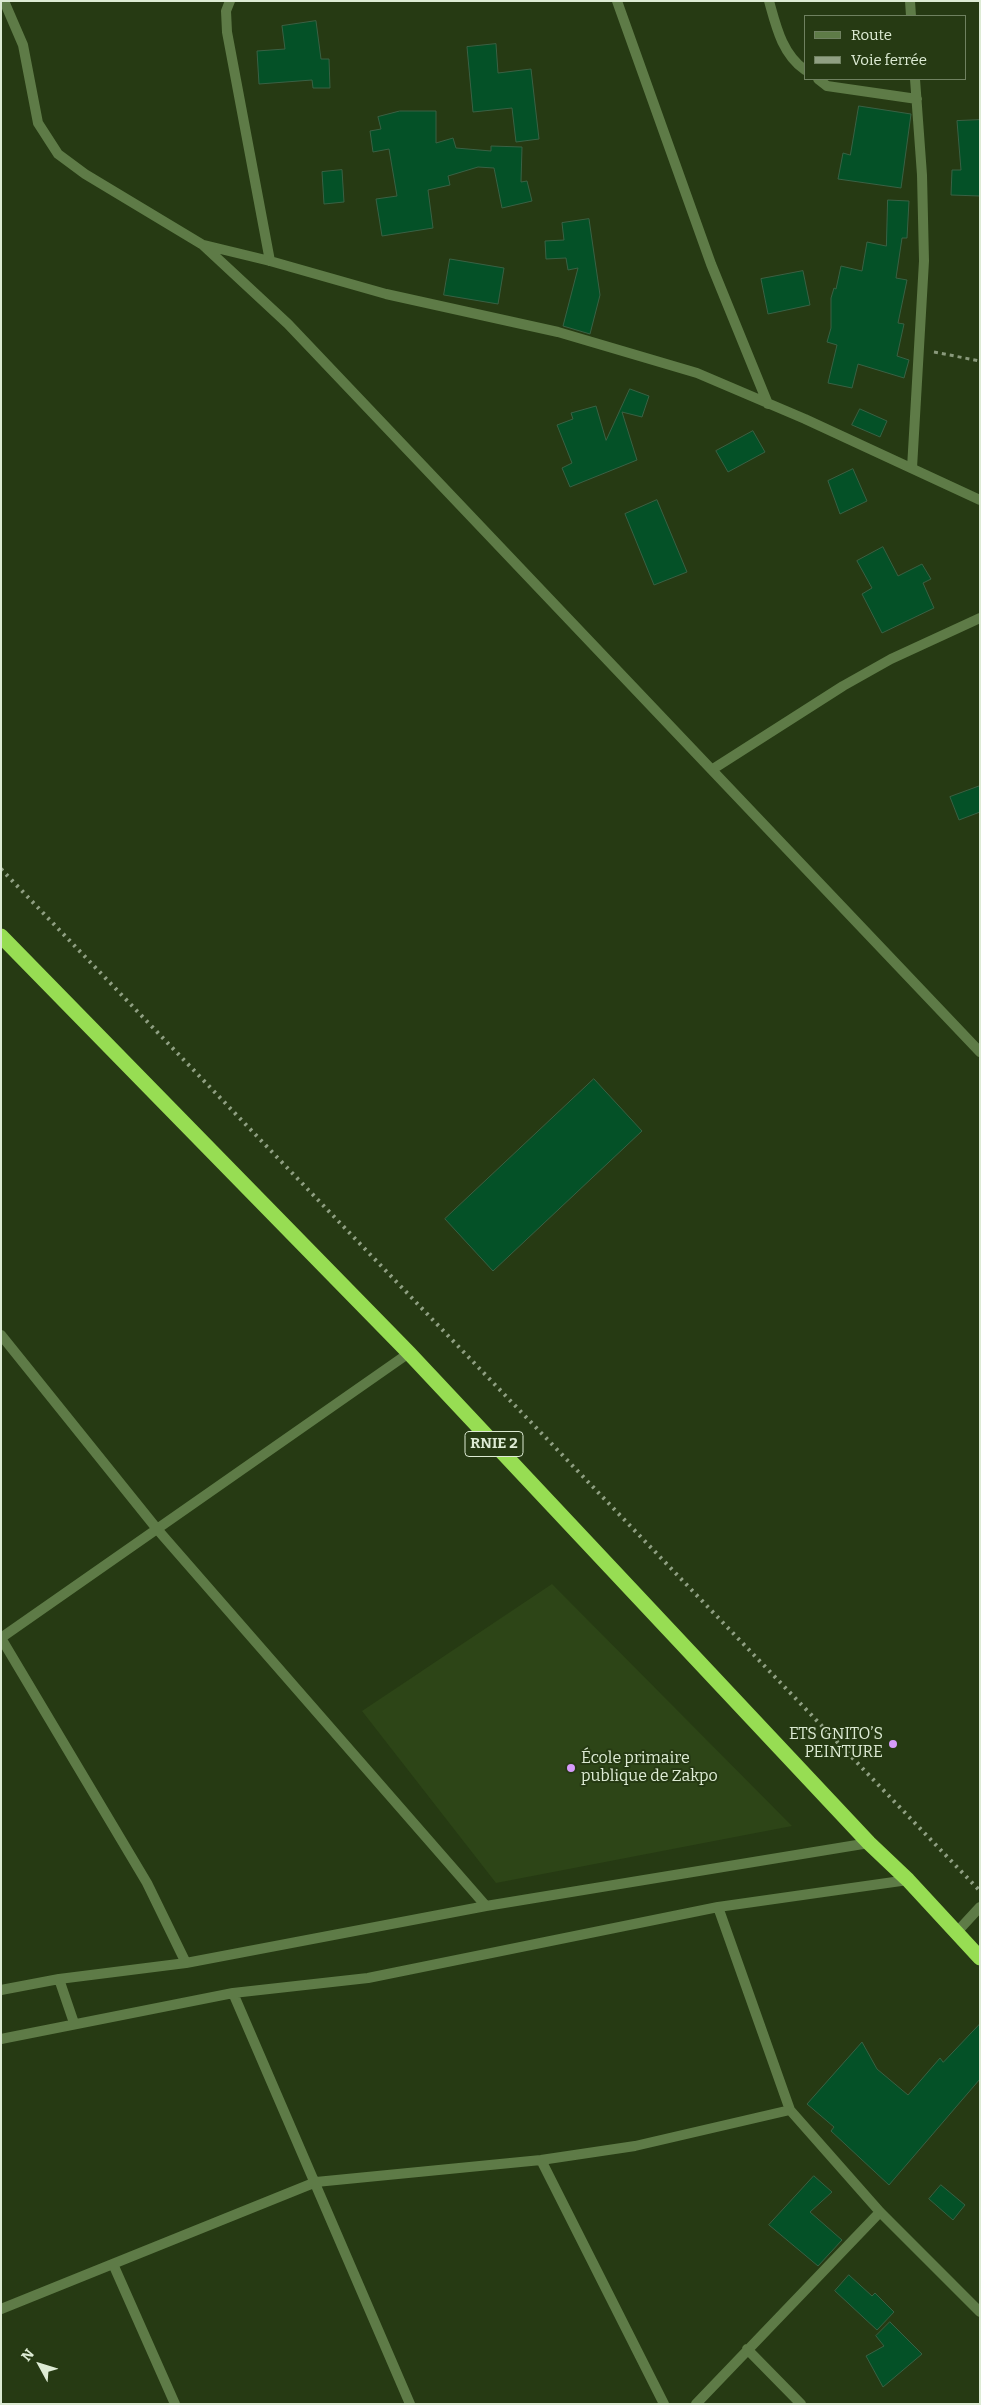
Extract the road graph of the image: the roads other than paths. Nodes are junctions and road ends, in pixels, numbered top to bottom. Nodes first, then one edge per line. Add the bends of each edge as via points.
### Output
1 (4, 1) edge
2 (230, 1) edge
3 (618, 1) edge
4 (769, 1) edge
5 (910, 1) edge
6 (911, 15) edge
7 (804, 69) edge
8 (819, 80) edge
9 (915, 80) edge
10 (916, 99) junction
11 (203, 245) junction
12 (270, 261) junction
13 (768, 404) junction
14 (912, 468) junction
15 (980, 500) edge
16 (980, 618) edge
17 (712, 769) junction
18 (1, 936) edge
19 (980, 1052) edge
20 (1, 1334) edge
21 (409, 1353) junction
22 (157, 1530) junction
23 (1, 1638) edge
24 (869, 1843) junction
25 (908, 1880) junction
26 (486, 1906) junction
27 (718, 1906) junction
28 (980, 1907) edge
29 (956, 1933) junction
30 (980, 1958) edge
31 (186, 1963) junction
32 (59, 1979) junction
33 (1, 1990) edge
34 (233, 1994) junction
35 (74, 2023) junction
36 (1, 2039) edge
37 (790, 2110) junction
38 (541, 2160) junction
39 (316, 2182) junction
40 (880, 2212) junction
41 (113, 2264) junction
42 (1, 2309) edge
43 (980, 2312) edge
44 (747, 2349) junction
45 (175, 2404) edge
46 (410, 2404) edge
47 (664, 2404) edge
48 (696, 2404) edge
49 (801, 2404) edge

1 - 11 street via 23,45 38,123 58,154 85,174
2 - 12 street via 226,11 226,32
3 - 13 street via 711,264
4 - 7 street via 778,36
5 - 6 street
8 - 10 street via 828,86
9 - 10 street
10 - 14 street via 924,261
11 - 12 street
11 - 17 street via 288,324
12 - 13 street via 386,294 558,332 697,374
13 - 14 street
14 - 15 street
16 - 17 street via 890,659
17 - 19 street
18 - 21 highway, RNIE 2
20 - 22 street
21 - 22 street
21 - 24 highway, RNIE 2
22 - 23 street
22 - 26 street
23 - 31 street via 146,1883
24 - 25 highway, RNIE 2
24 - 26 street
25 - 27 street
25 - 29 highway, RNIE 2
26 - 31 street
27 - 34 street via 368,1978
27 - 37 street
28 - 29 street
29 - 30 highway, RNIE 2
31 - 32 street
32 - 33 street
32 - 35 street
34 - 35 street
34 - 39 street
35 - 36 street
37 - 38 street via 634,2146
37 - 40 street
38 - 39 street
38 - 47 street
39 - 41 street
39 - 46 street
40 - 43 street
40 - 44 street
41 - 42 street
41 - 45 street
44 - 48 street
44 - 49 street

